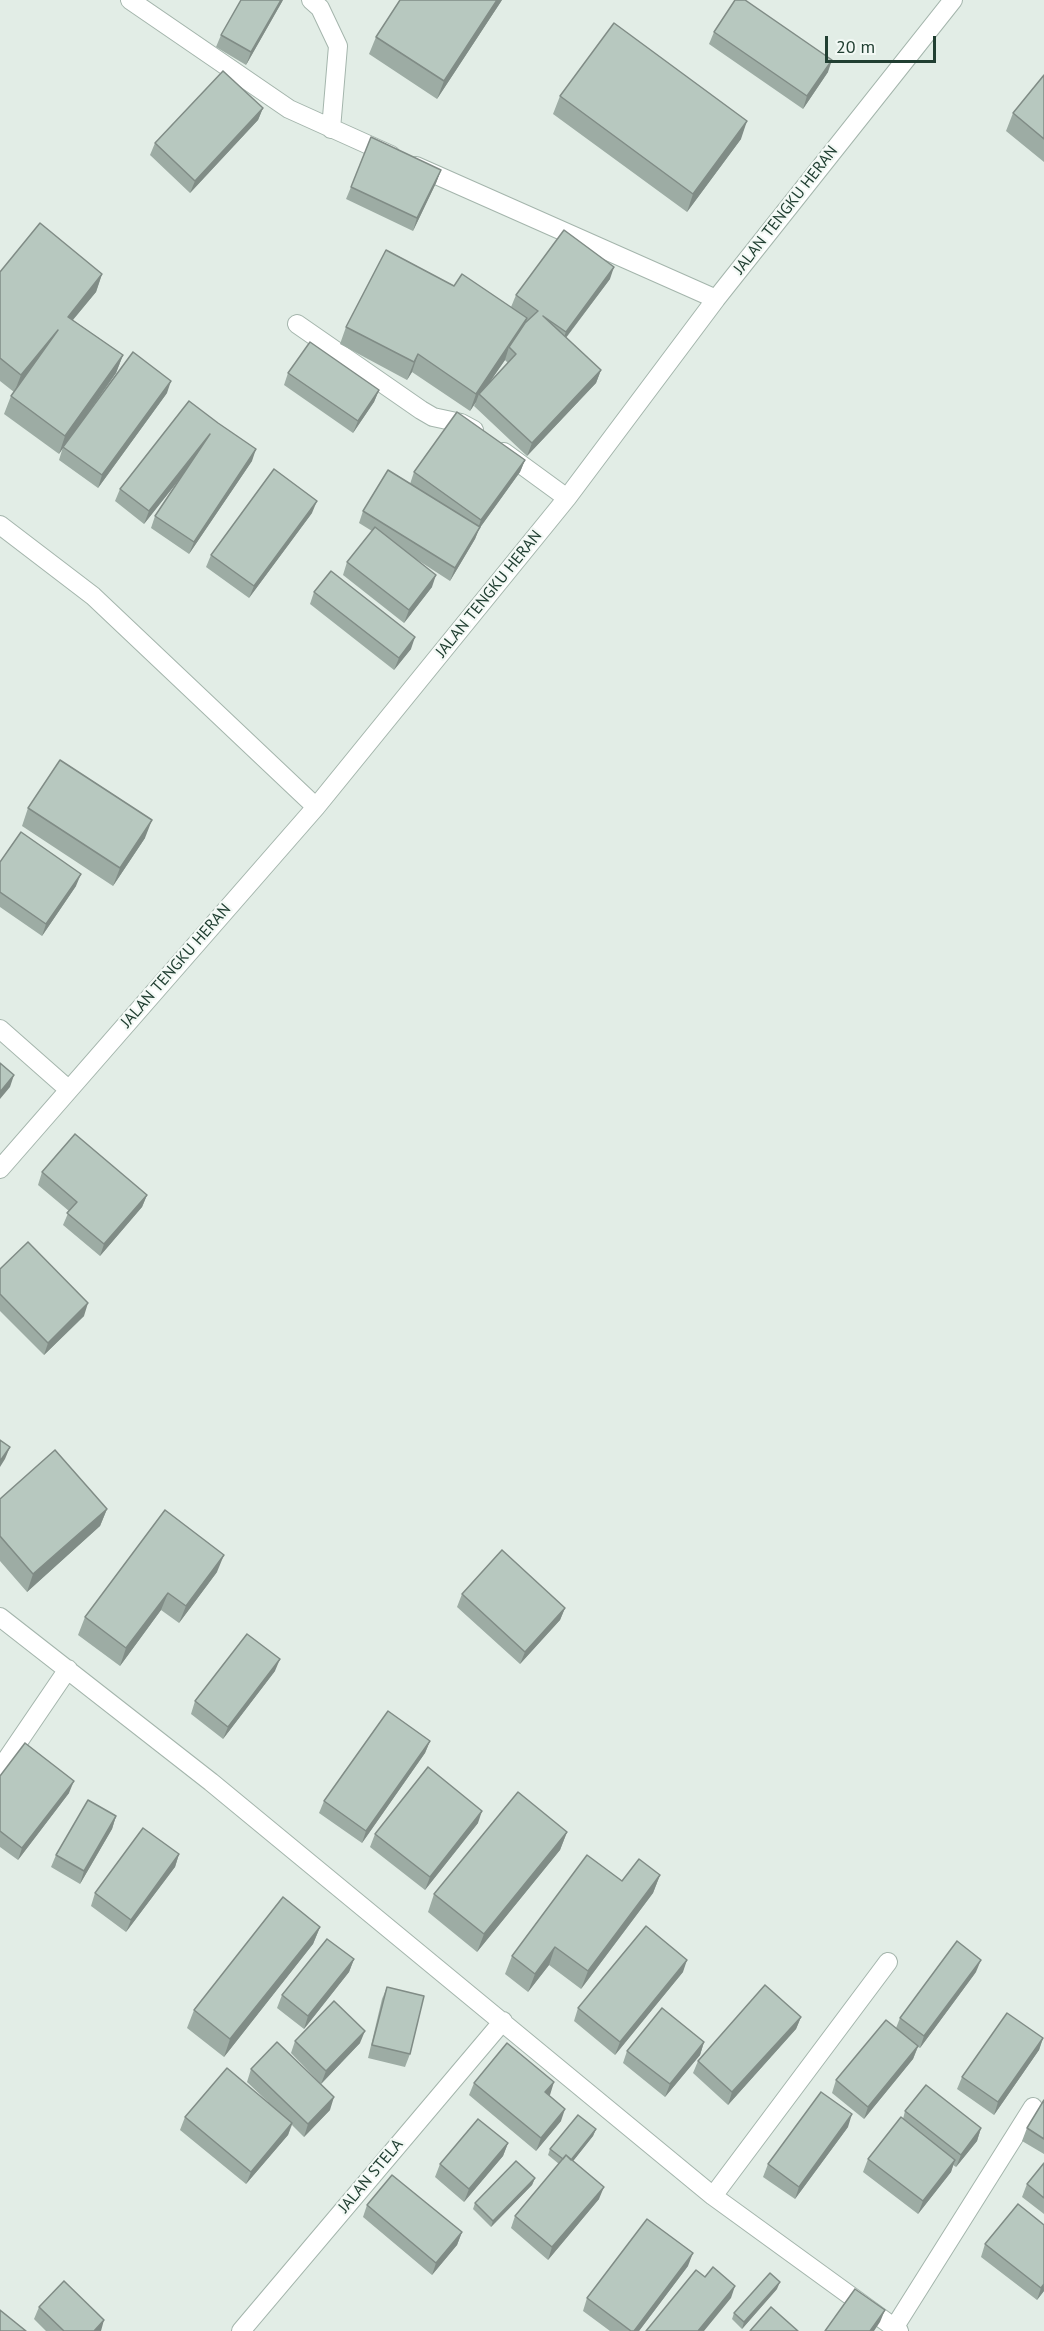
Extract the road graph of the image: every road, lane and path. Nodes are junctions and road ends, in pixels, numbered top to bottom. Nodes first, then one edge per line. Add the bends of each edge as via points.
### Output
1 (130, 0) edge
2 (311, 0) edge
3 (953, 0) edge
4 (332, 129) junction
5 (716, 300) junction
6 (297, 324) dead end
7 (567, 498) junction
8 (0, 525) edge
9 (316, 807) junction
10 (0, 1029) edge
11 (68, 1089) junction
12 (0, 1169) edge
13 (0, 1617) edge
14 (68, 1669) junction
15 (0, 1769) edge
16 (888, 1962) dead end
17 (503, 2021) junction
18 (1033, 2107) dead end
19 (713, 2196) junction
20 (897, 2329) edge
21 (241, 2331) edge

1 - 4 street via 289,110
2 - 4 street via 320,8 338,46
3 - 5 street, JALAN TENGKU HERAN
4 - 5 street
5 - 7 street, JALAN TENGKU HERAN
6 - 7 street via 421,410 462,423
7 - 9 street, JALAN TENGKU HERAN
8 - 9 street via 93,596
9 - 11 street, JALAN TENGKU HERAN
10 - 11 street
11 - 12 street, JALAN TENGKU HERAN
13 - 14 street
14 - 15 street
14 - 17 street
16 - 19 street
17 - 19 street
17 - 21 street, JALAN STELA
18 - 20 street
19 - 20 street

